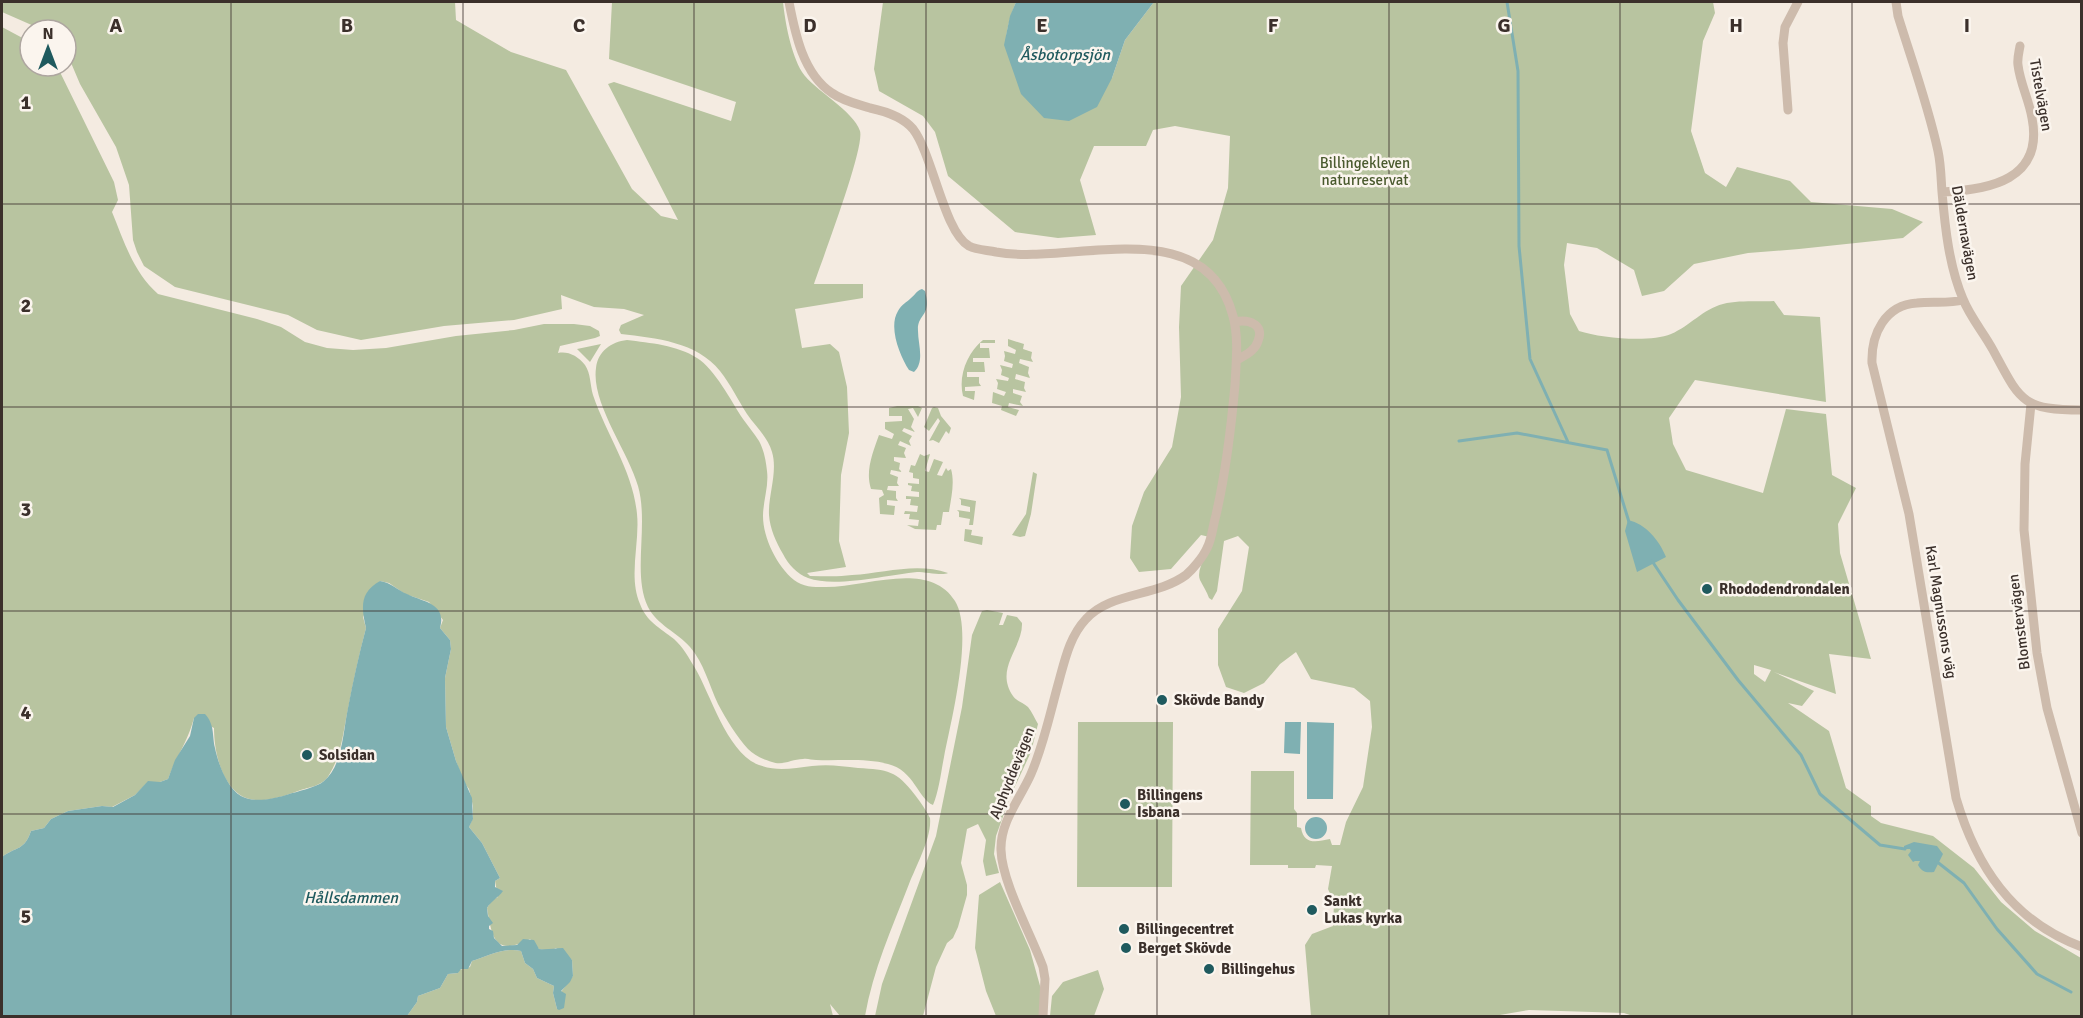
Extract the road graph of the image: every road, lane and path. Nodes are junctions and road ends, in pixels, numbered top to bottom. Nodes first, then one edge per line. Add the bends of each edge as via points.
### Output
1 (789, 2) edge
2 (1798, 2) edge
3 (1896, 2) edge
4 (2020, 46) dead end
5 (1788, 110) dead end
6 (1942, 192) junction
7 (1963, 300) junction
8 (1235, 322) junction
9 (1237, 360) junction
10 (2031, 404) junction
11 (2082, 410) edge
12 (2082, 833) edge
13 (2081, 943) edge
14 (1043, 1017) edge

1 - 8 street via 804,56 825,88 909,124 918,137 951,220 972,248 1028,255 1116,248 1183,257 1212,276 1221,287
2 - 5 street via 1785,27 1783,43
3 - 6 street, Däldernavägen via 1934,132
4 - 6 street, Tistelvägen via 2018,64 2034,133 2026,162 2004,182 1990,188
6 - 7 street, Däldernavägen via 1954,270
7 - 10 street, Däldernavägen via 2009,382
7 - 13 street, Karl Magnussons väg via 1915,303 1891,313 1874,336 1872,363 1909,514 1956,798 1964,826 1989,874 2007,897 2054,934
8 - 9 street
8 - 9 street via 1250,321 1259,330 1258,342 1251,352
9 - 14 street, Alphyddevägen via 1230,433 1208,548 1189,572 1160,589 1100,608 1080,626 1065,658 1039,753 1006,823 1002,859 1043,967
10 - 11 street
10 - 12 street, Blomstervägen via 2024,530 2037,653 2047,708

